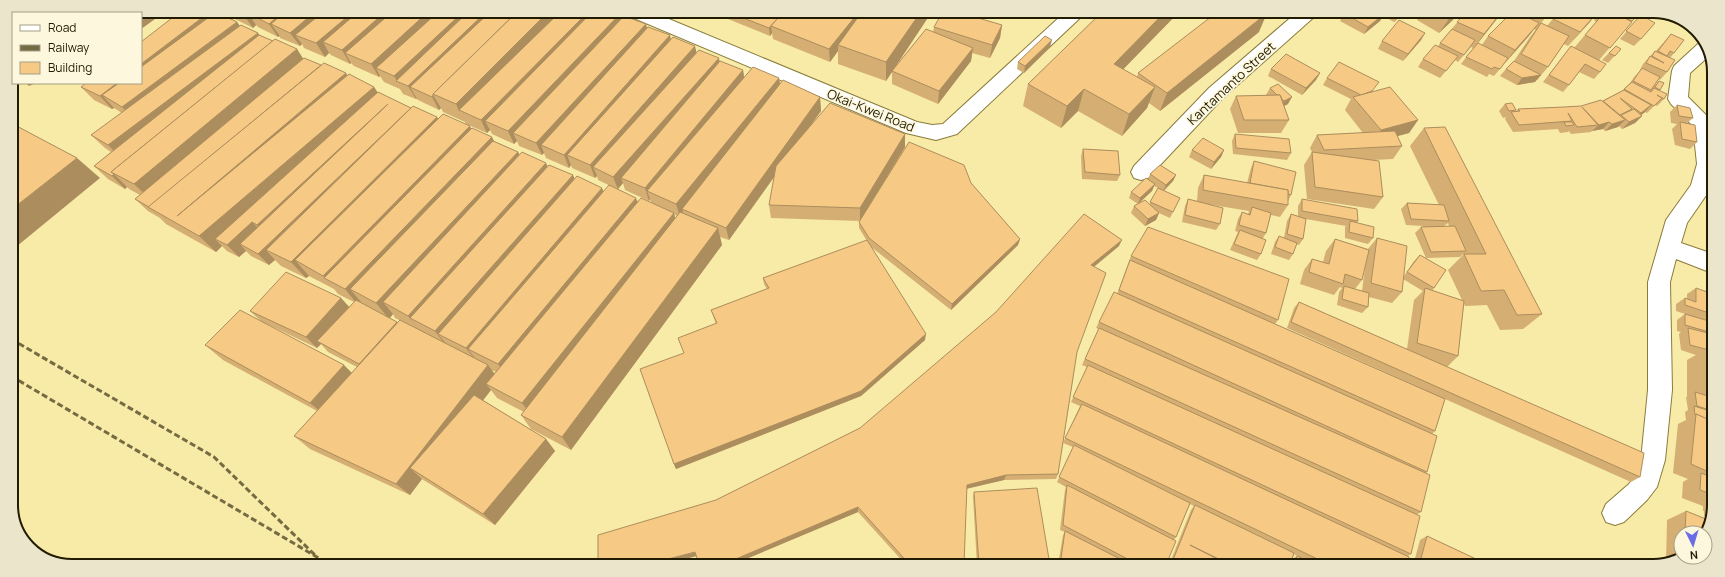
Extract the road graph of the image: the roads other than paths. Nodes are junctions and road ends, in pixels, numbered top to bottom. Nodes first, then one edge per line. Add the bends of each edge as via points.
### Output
1 (649, 18) edge
2 (1070, 18) edge
3 (1302, 18) edge
4 (1703, 52) edge
5 (1707, 124) edge
6 (1707, 164) edge
7 (1141, 172) dead end
8 (1669, 248) junction
9 (1707, 261) edge
10 (1615, 513) dead end

1 - 2 street, Okai-Kwei Road via 913,128 934,133 950,129
3 - 7 street, Kantamanto Street via 1216,93
4 - 5 street via 1681,72 1678,100
6 - 8 street via 1700,188 1677,220
8 - 9 street
8 - 10 street via 1659,282 1660,390 1653,460 1648,479

